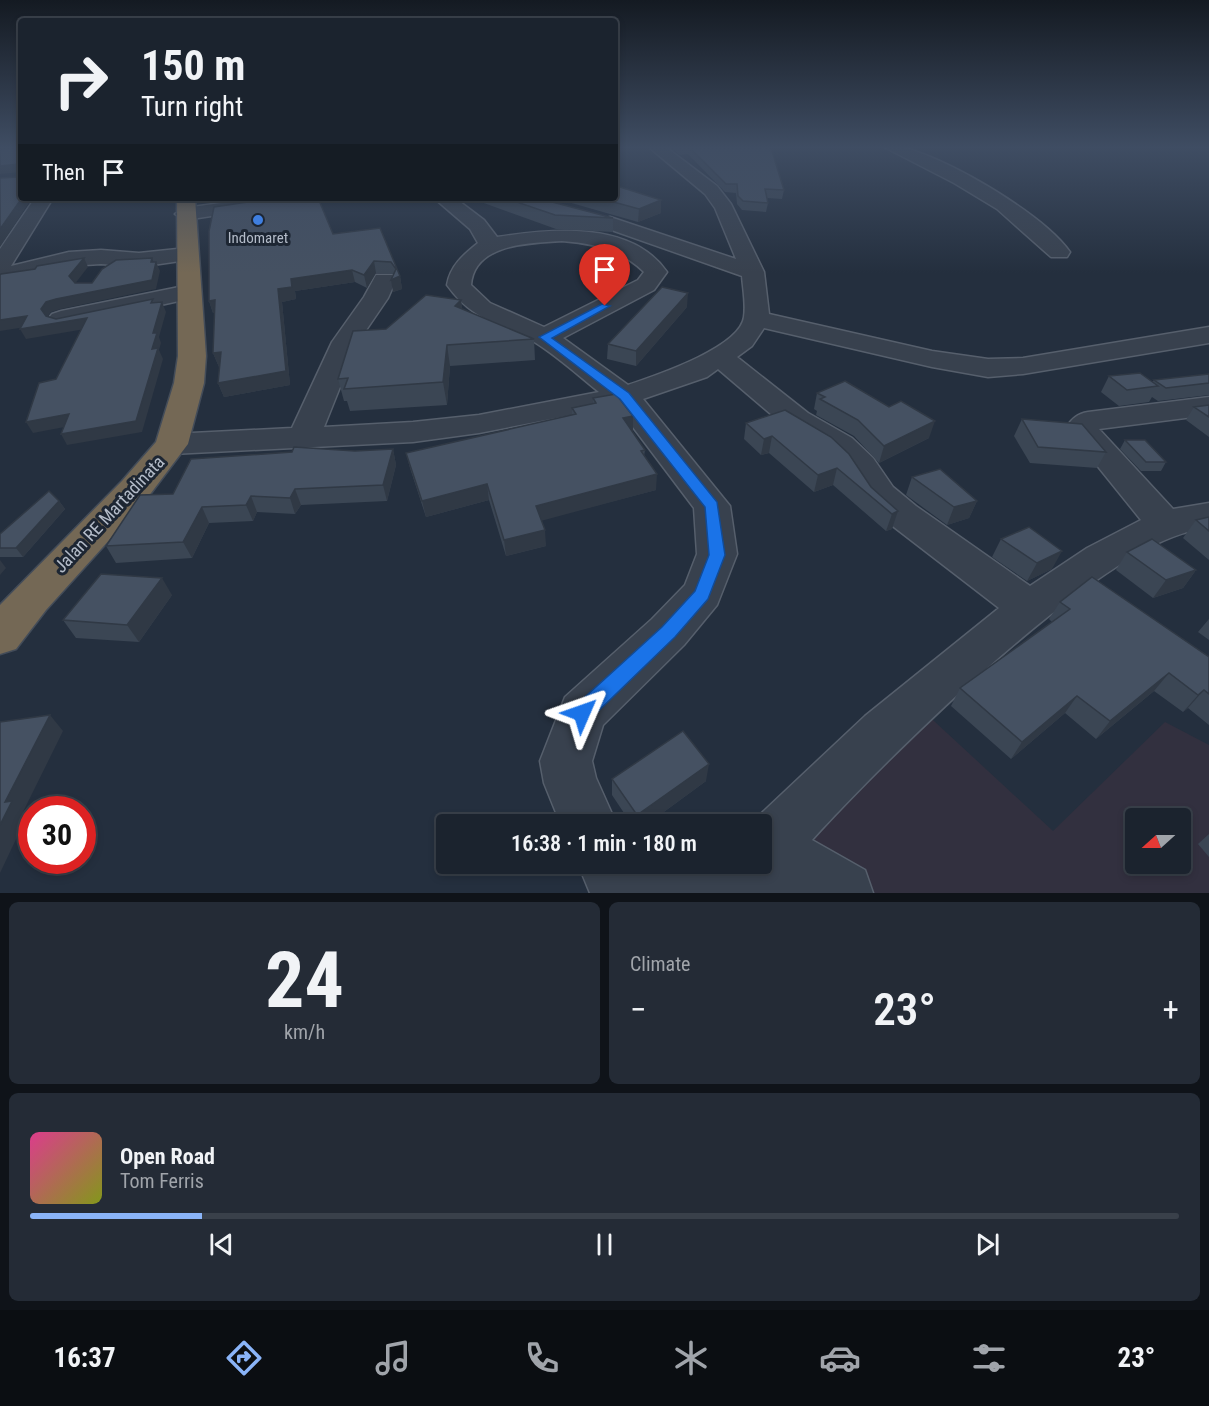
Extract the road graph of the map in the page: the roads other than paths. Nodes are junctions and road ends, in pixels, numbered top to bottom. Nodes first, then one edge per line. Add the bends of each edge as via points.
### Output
1 (711, 190) edge
2 (973, 190) edge
3 (42, 201) edge
4 (447, 201) edge
5 (250, 205) edge
6 (186, 206) edge
7 (587, 217) edge
8 (489, 245) junction
9 (1059, 252) dead end
10 (187, 254) junction
11 (119, 258) junction
12 (0, 265) edge
13 (753, 272) junction
14 (0, 275) edge
15 (91, 277) dead end
16 (384, 280) dead end
17 (189, 292) junction
18 (61, 319) edge
19 (757, 319) junction
20 (1209, 335) edge
21 (545, 337) junction
22 (720, 357) junction
23 (624, 396) junction
24 (1209, 406) edge
25 (304, 437) junction
26 (172, 444) junction
27 (1209, 516) edge
28 (1165, 524) junction
29 (1030, 608) junction
30 (0, 636) edge
31 (584, 814) edge
32 (772, 844) edge
33 (772, 873) edge
34 (612, 874) edge
35 (692, 874) edge
36 (846, 892) edge
37 (621, 893) edge
38 (648, 893) edge

1 - 13 street via 724,208
2 - 9 street via 1042,233
3 - 12 street
4 - 8 street via 481,229
5 - 6 street
6 - 10 highway, Jalan RE Martadinata
7 - 13 street
8 - 21 street via 469,261 459,285 481,308
8 - 21 street via 572,236 636,254 656,272 646,285
10 - 11 street via 140,260
10 - 17 highway, Jalan RE Martadinata
11 - 14 street via 51,261
11 - 15 street
13 - 19 street
16 - 25 street via 345,342
17 - 18 street
17 - 26 highway, Jalan RE Martadinata via 189,383
19 - 20 street via 988,368 1023,366
19 - 22 street via 743,340
21 - 23 street
22 - 23 street via 697,371
22 - 29 street via 797,420 840,445 861,466 880,495 903,515
23 - 25 street via 479,424 413,432
23 - 31 street via 712,506 717,555 702,594 668,632 582,713 566,761 570,783
24 - 28 street via 1088,421 1082,427
25 - 26 street
26 - 30 highway, Jalan RE Martadinata via 135,489 30,598
27 - 28 street
28 - 29 street via 1096,560
29 - 32 street via 937,681 824,786
33 - 36 street
34 - 37 street
35 - 38 street via 682,875

